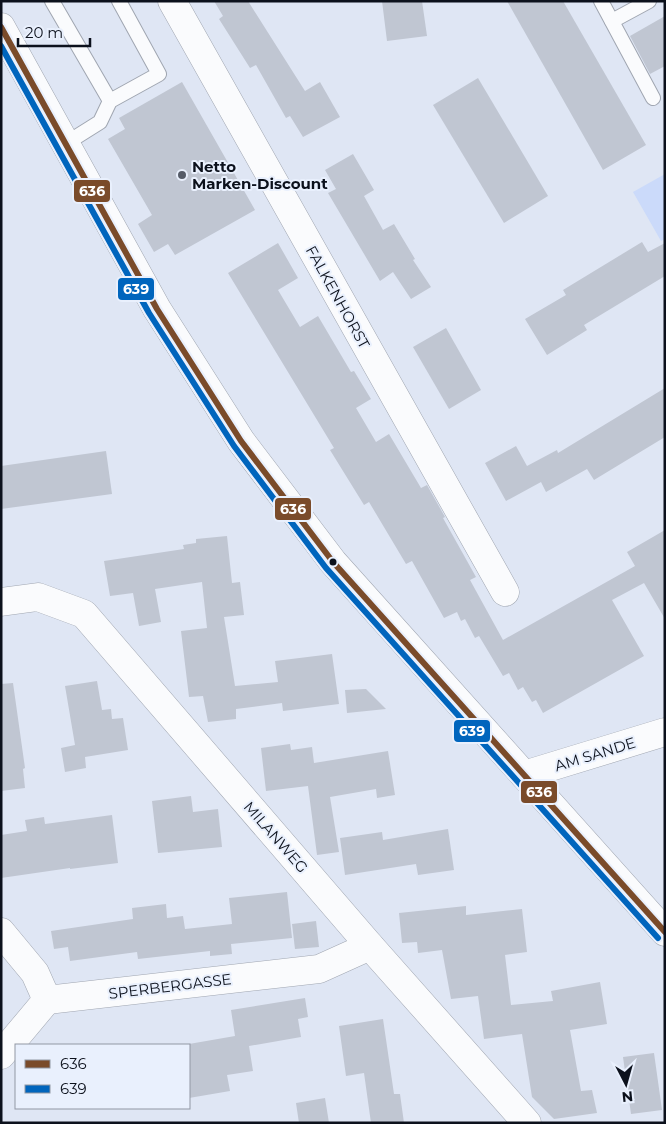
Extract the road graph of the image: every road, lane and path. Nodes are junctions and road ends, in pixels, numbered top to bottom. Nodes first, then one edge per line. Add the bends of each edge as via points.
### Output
1 (52, 1) edge
2 (119, 1) edge
3 (172, 1) edge
4 (602, 1) edge
5 (649, 1) edge
6 (612, 22) junction
7 (1, 27) edge
8 (653, 98) dead end
9 (110, 101) junction
10 (65, 144) junction
11 (505, 592) dead end
12 (1, 602) edge
13 (665, 732) edge
14 (524, 775) junction
15 (1, 932) edge
16 (665, 932) edge
17 (370, 946) junction
18 (47, 1000) junction
19 (1, 1055) edge
20 (527, 1123) edge

1 - 9 lane
2 - 9 lane via 159,74
3 - 11 street, FALKENHORST
4 - 6 lane
5 - 6 lane
6 - 8 lane
7 - 10 street
9 - 10 lane via 100,122
10 - 14 street via 157,309 241,441 333,562
12 - 17 street, MILANWEG via 38,597 84,614
13 - 14 street, AM SANDE
14 - 16 street
15 - 18 street via 35,973
17 - 18 street, SPERBERGASSE via 319,969
17 - 20 street, MILANWEG
18 - 19 street

